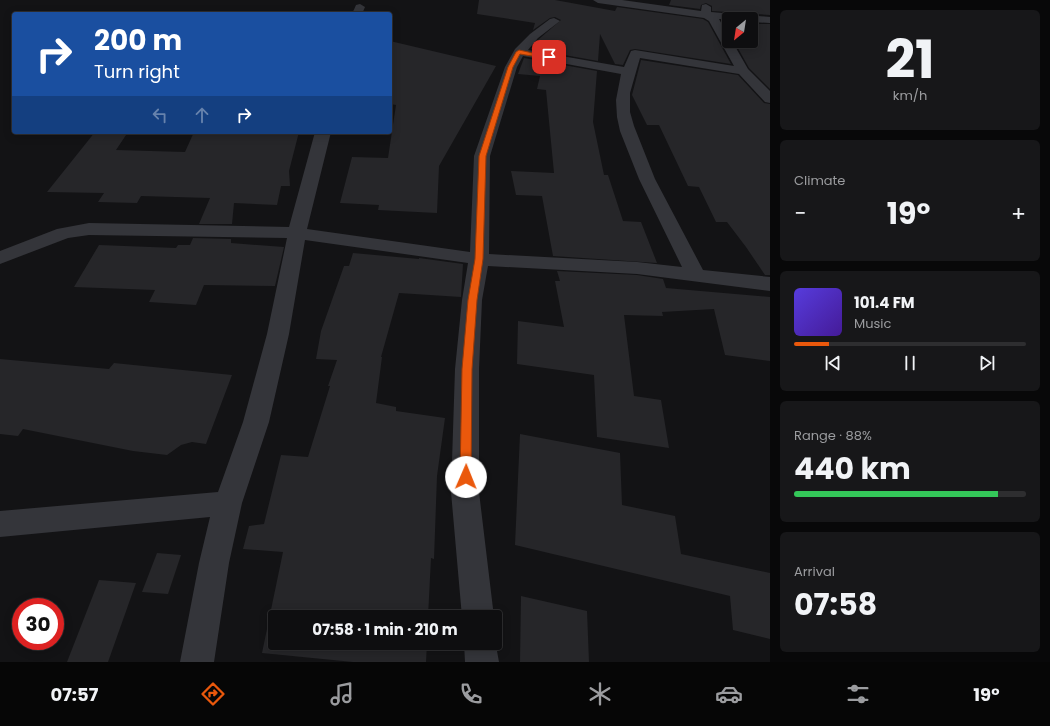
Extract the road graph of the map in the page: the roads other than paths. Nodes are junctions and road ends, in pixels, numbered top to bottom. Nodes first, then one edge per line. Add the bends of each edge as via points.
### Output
1 (598, 0) edge
2 (706, 0) edge
3 (706, 14) junction
4 (770, 20) edge
5 (554, 22) dead end
6 (519, 52) junction
7 (625, 71) dead end
8 (743, 72) junction
9 (770, 99) edge
10 (322, 134) edge
11 (297, 232) junction
12 (0, 258) edge
13 (479, 259) junction
14 (696, 275) junction
15 (770, 284) edge
16 (228, 502) junction
17 (0, 524) edge
18 (477, 610) edge
19 (481, 650) edge
20 (197, 662) edge
21 (482, 662) edge

1 - 3 street
2 - 3 street
3 - 4 street
3 - 8 street via 713,19
5 - 6 street via 534,36
6 - 7 street
6 - 13 street via 510,67 482,156
8 - 9 street
8 - 14 street via 635,54 626,78 623,108 631,141 654,196
10 - 11 street
11 - 12 street via 89,229 64,233
11 - 13 street
11 - 16 street via 278,334 258,415
13 - 14 street via 637,268
13 - 18 street via 472,300 467,369 465,492
14 - 15 street
16 - 17 street
16 - 20 street via 214,563
19 - 21 street

